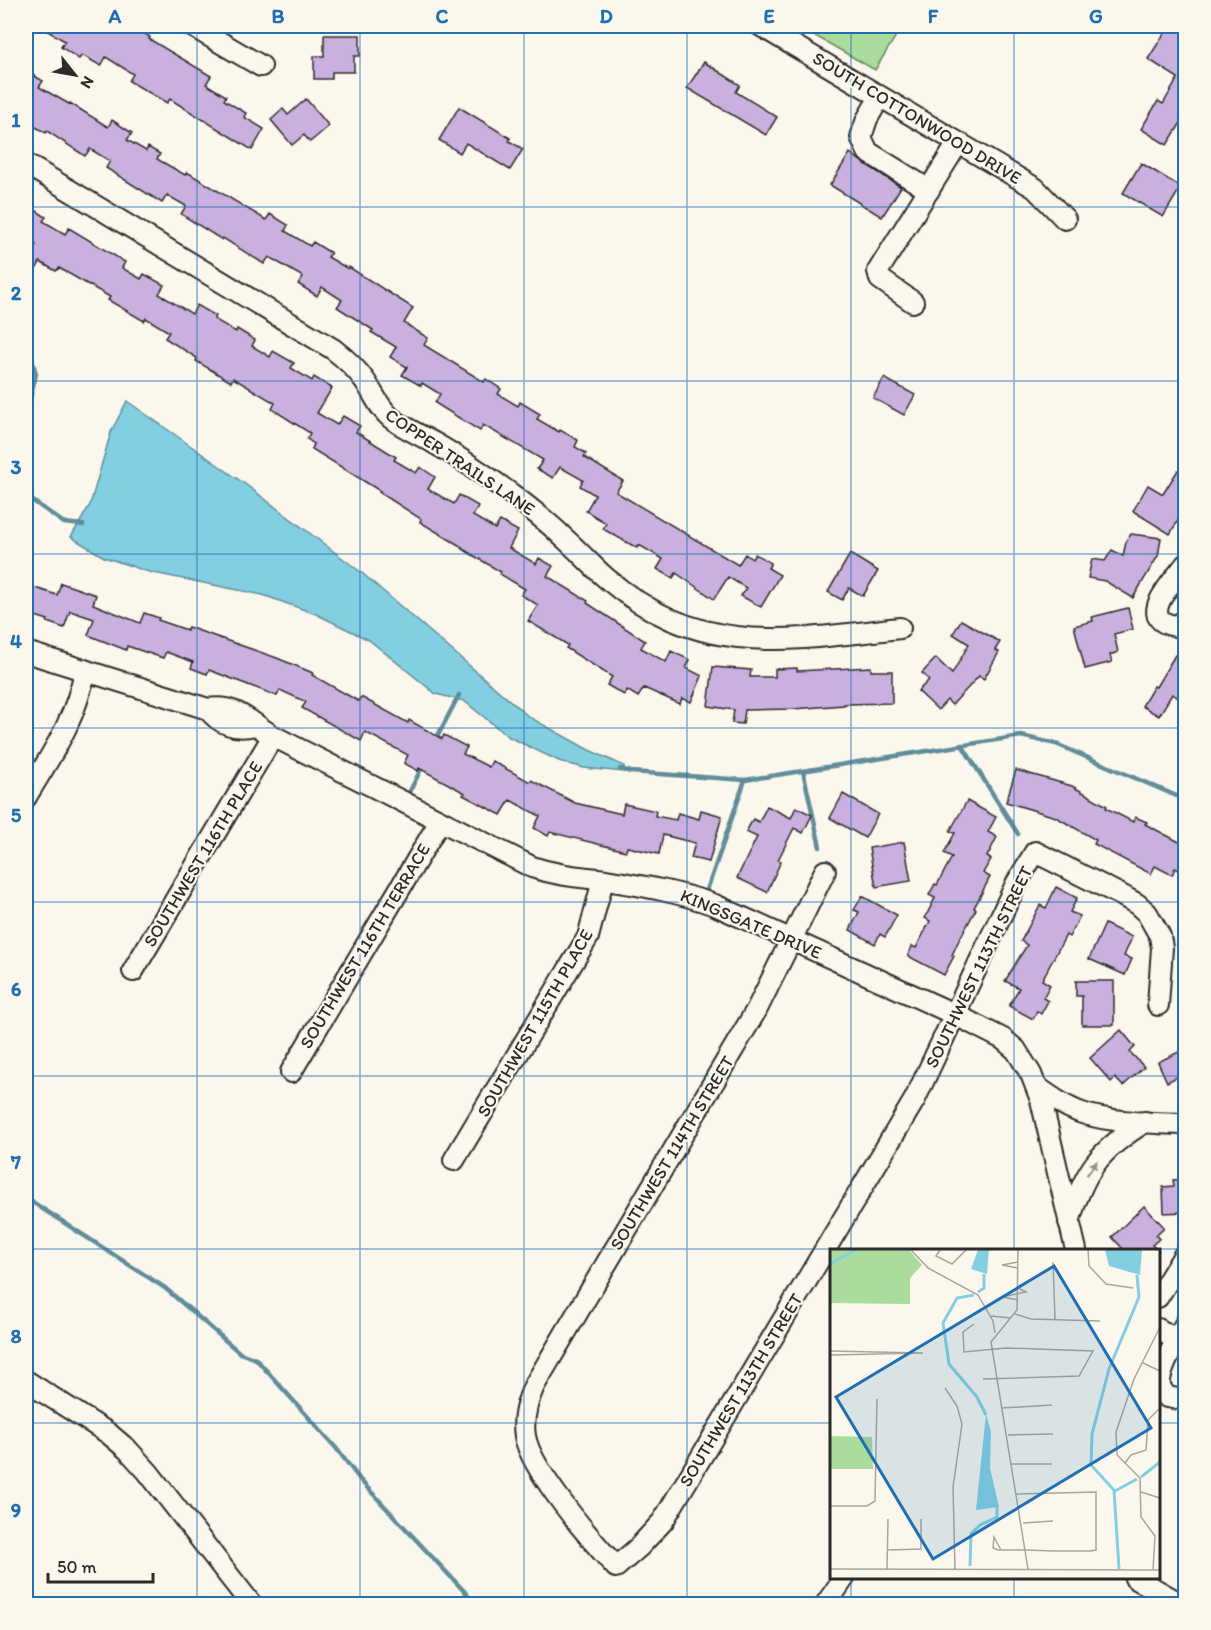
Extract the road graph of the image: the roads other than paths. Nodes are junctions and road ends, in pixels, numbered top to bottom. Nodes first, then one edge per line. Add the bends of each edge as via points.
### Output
1 (192, 26) edge
2 (761, 26) edge
3 (261, 66) dead end
4 (880, 97) junction
5 (958, 143) junction
6 (26, 164) edge
7 (929, 190) junction
8 (1065, 219) dead end
9 (913, 302) dead end
10 (1185, 564) edge
11 (1185, 620) edge
12 (900, 628) dead end
13 (26, 652) edge
14 (85, 670) junction
15 (273, 736) junction
16 (26, 797) edge
17 (440, 821) junction
18 (825, 871) dead end
19 (603, 880) junction
20 (792, 940) junction
21 (132, 971) dead end
22 (1158, 1005) dead end
23 (956, 1015) junction
24 (291, 1072) dead end
25 (1037, 1087) junction
26 (1145, 1122) junction
27 (1185, 1124) edge
28 (454, 1160) dead end
29 (1070, 1222) junction
30 (1076, 1249) edge
31 (1185, 1252) edge
32 (1160, 1294) edge
33 (1160, 1330) edge
34 (1183, 1336) edge
35 (1160, 1378) edge
36 (26, 1381) edge
37 (1160, 1385) edge
38 (1185, 1397) edge
39 (616, 1567) joint
40 (843, 1579) edge
41 (1138, 1579) edge
42 (251, 1605) edge
43 (826, 1605) edge
44 (1181, 1605) edge

1 - 3 street
2 - 4 street, SOUTH COTTONWOOD DRIVE
4 - 5 street, SOUTH COTTONWOOD DRIVE
4 - 7 street via 861,137 868,152
5 - 7 street
5 - 8 street, SOUTH COTTONWOOD DRIVE via 1035,188
6 - 12 street, COPPER TRAILS LANE via 340,355 358,371 377,403 393,419 514,496 606,577 649,608 698,630 761,639
7 - 9 street via 878,271 880,279
10 - 11 street via 1156,609 1166,623 1176,626
13 - 14 street, KINGSGATE DRIVE
14 - 15 street, KINGSGATE DRIVE via 208,709 215,719 240,729 254,725
14 - 16 street via 72,719
15 - 17 street, KINGSGATE DRIVE
15 - 21 street, SOUTHWEST 116TH PLACE
17 - 19 street, KINGSGATE DRIVE via 532,867 559,875
17 - 24 street, SOUTHWEST 116TH TERRACE
18 - 20 street, SOUTHWEST 114TH STREET
19 - 20 street, KINGSGATE DRIVE via 687,895
19 - 28 street, SOUTHWEST 115TH PLACE via 585,944
20 - 23 street, KINGSGATE DRIVE
20 - 39 street, SOUTHWEST 114TH STREET via 740,1039 534,1386 525,1409 524,1434 538,1468
22 - 23 street, SOUTHWEST 113TH STREET via 1162,948 1147,913 1121,895 1035,852 1016,884
23 - 25 street, KINGSGATE DRIVE via 1016,1050
23 - 39 street, SOUTHWEST 113TH STREET via 915,1099 668,1513 651,1535
25 - 26 street via 1082,1113
25 - 29 street, KINGSGATE DRIVE
26 - 27 street
29 -> 26 street via 1078,1192 1091,1168 1114,1143
29 - 30 street, KINGSGATE DRIVE
31 - 32 street
33 - 34 street
34 - 35 street
36 - 42 street via 95,1424 128,1450
37 - 38 street via 1167,1397
40 - 43 street
41 - 44 street

